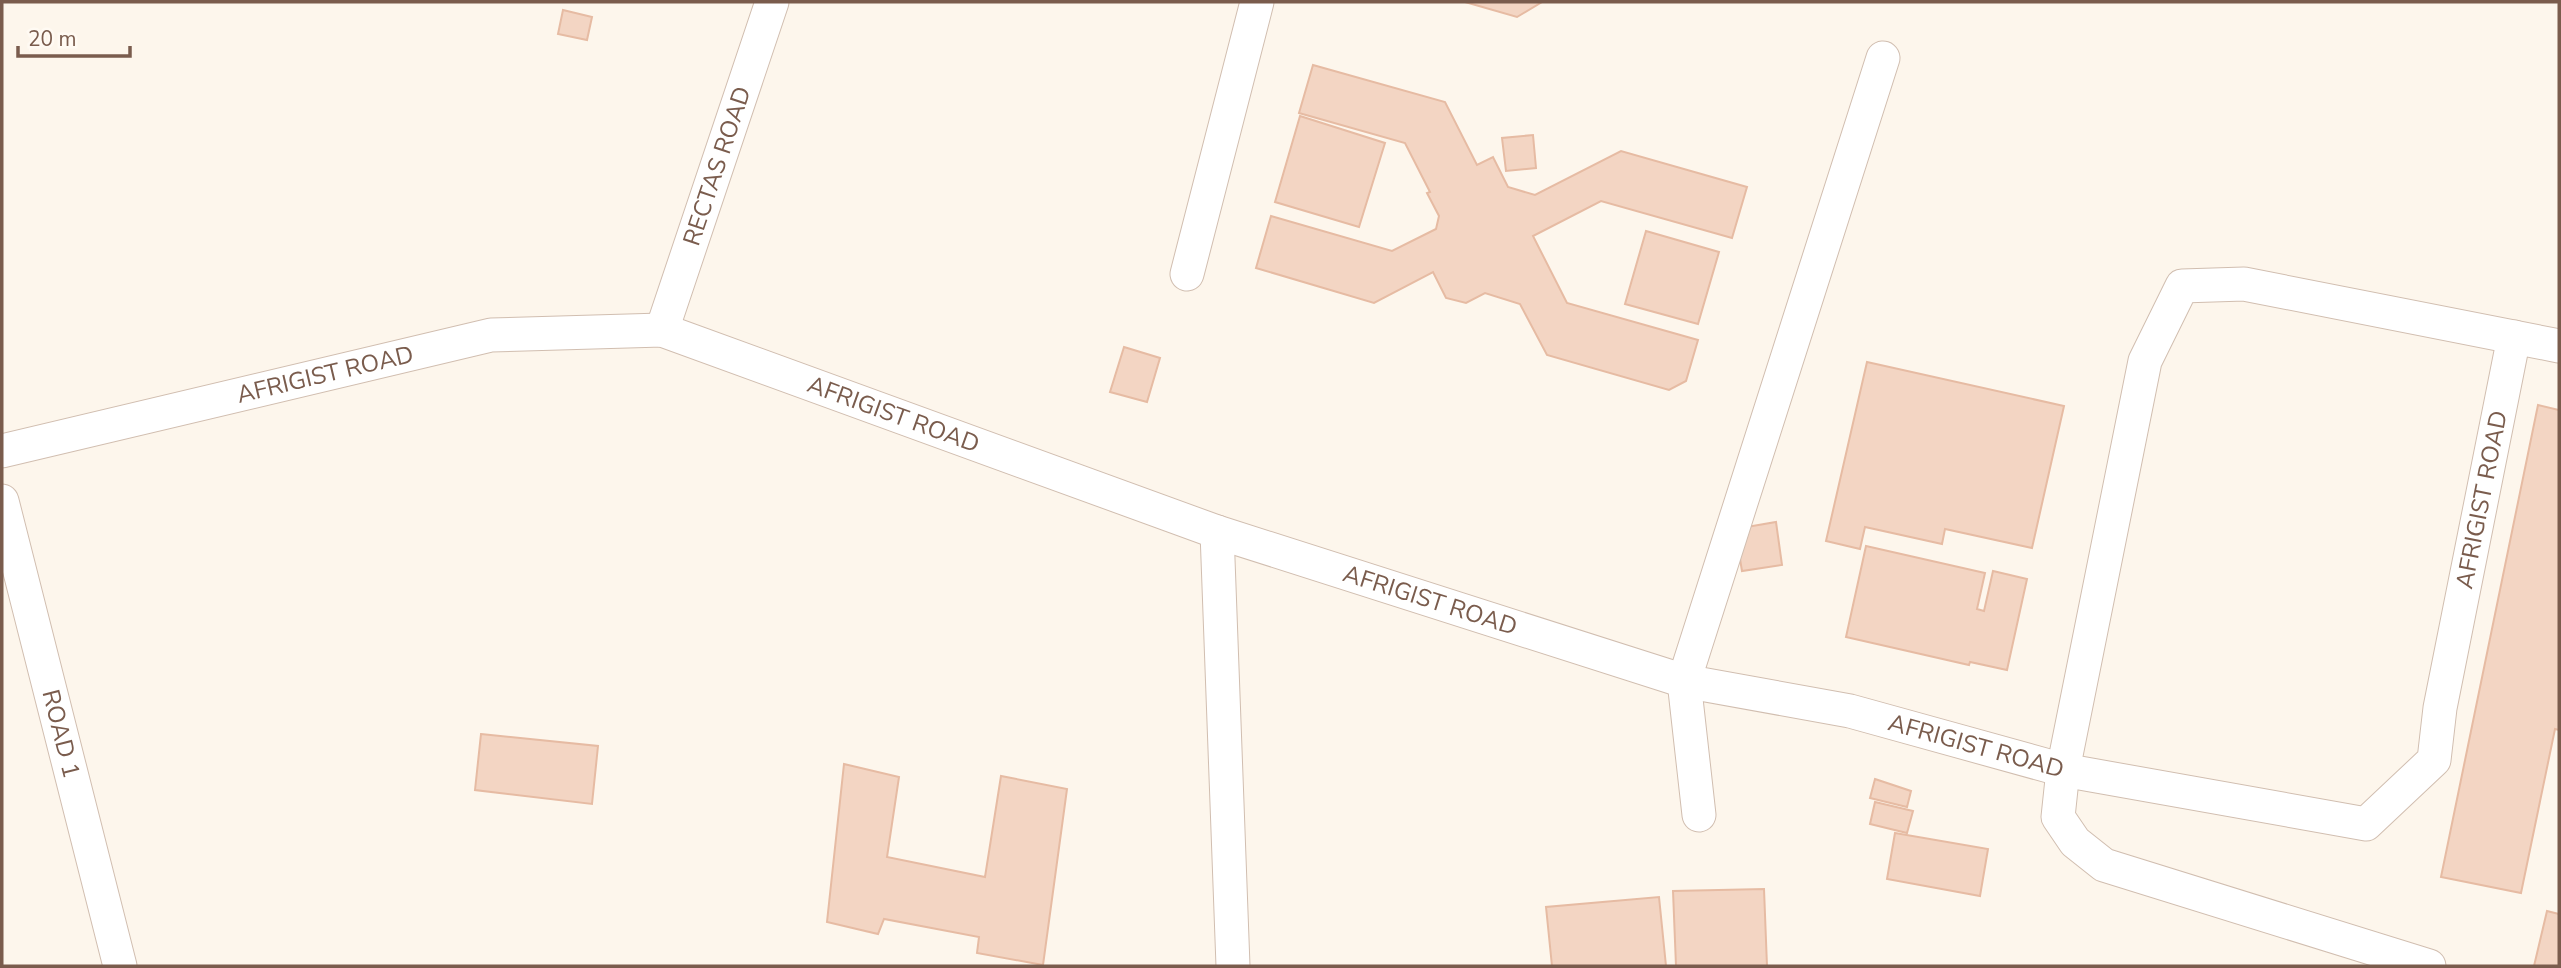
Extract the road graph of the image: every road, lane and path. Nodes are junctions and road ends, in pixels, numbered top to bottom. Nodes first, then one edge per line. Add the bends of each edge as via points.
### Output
1 (772, 2) edge
2 (1258, 2) edge
3 (1884, 58) dead end
4 (1187, 274) dead end
5 (662, 330) junction
6 (2514, 337) junction
7 (2559, 345) edge
8 (2, 451) edge
9 (2, 501) edge
10 (1217, 532) junction
11 (1684, 681) junction
12 (2063, 770) junction
13 (1699, 815) dead end
14 (120, 966) edge
15 (1233, 966) edge
16 (2429, 966) edge

1 - 5 street, RECTAS ROAD
2 - 4 street
3 - 11 street
5 - 8 street, AFRIGIST ROAD via 491,335
5 - 10 street, AFRIGIST ROAD
6 - 7 street
6 - 12 street, AFRIGIST ROAD via 2440,708 2434,760 2366,824
6 - 12 street via 2244,284 2182,286 2145,361
9 - 14 street, ROAD 1
10 - 11 street, AFRIGIST ROAD
10 - 15 street
11 - 12 street, AFRIGIST ROAD via 1850,711
11 - 13 street
12 - 16 street via 2059,817 2075,842 2104,865

